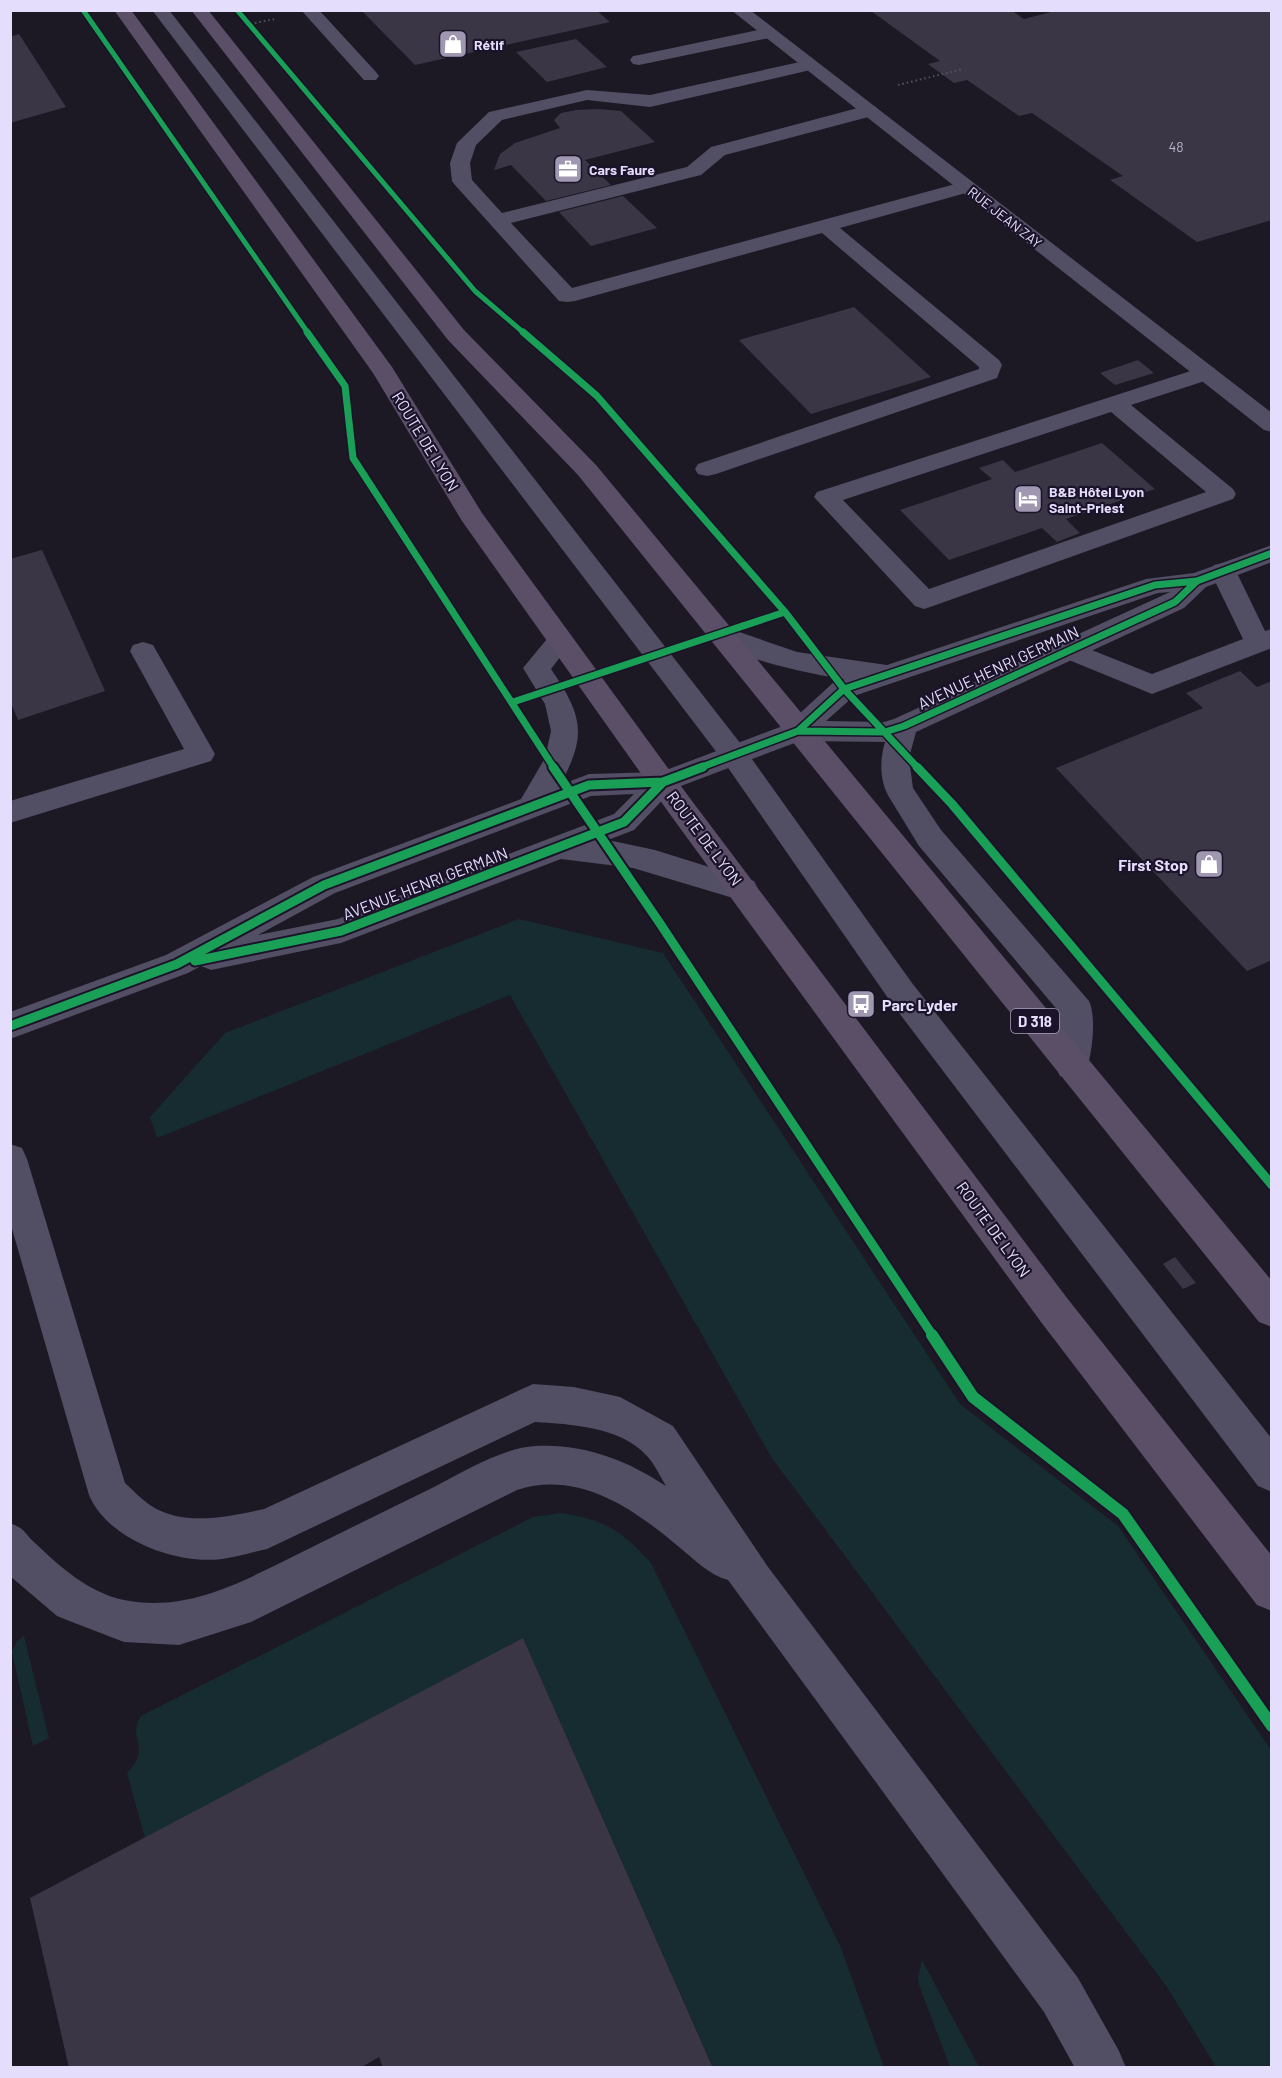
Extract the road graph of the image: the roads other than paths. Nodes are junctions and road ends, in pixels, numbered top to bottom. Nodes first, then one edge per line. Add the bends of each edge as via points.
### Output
1 (122, 10) edge
2 (160, 10) edge
3 (199, 10) edge
4 (309, 10) edge
5 (739, 10) edge
6 (768, 33) junction
7 (639, 60) dead end
8 (809, 65) junction
9 (370, 76) dead end
10 (869, 111) junction
11 (966, 187) junction
12 (498, 220) junction
13 (825, 225) junction
14 (1206, 373) junction
15 (1115, 403) junction
16 (1272, 425) edge
17 (707, 469) dead end
18 (1272, 553) edge
19 (1223, 571) junction
20 (1197, 581) junction
21 (719, 634) junction
22 (560, 640) junction
23 (1264, 640) edge
24 (1069, 650) junction
25 (143, 651) dead end
26 (896, 673) junction
27 (904, 726) junction
28 (798, 731) junction
29 (735, 755) junction
30 (663, 782) junction
31 (531, 807) junction
32 (10, 813) edge
33 (555, 849) junction
34 (742, 889) junction
35 (177, 964) junction
36 (10, 1026) edge
37 (1072, 1066) junction
38 (10, 1159) edge
39 (1272, 1310) edge
40 (1272, 1472) edge
41 (10, 1543) edge
42 (753, 1582) junction
43 (1272, 1590) edge
44 (1102, 2067) edge

1 - 22 main road, ROUTE DE LYON via 384,372 471,516
2 - 29 street
3 - 21 main road via 456,335 587,470
4 - 9 street
5 - 6 street, RUE JEAN ZAY
6 - 7 street
6 - 8 street, RUE JEAN ZAY
8 - 10 street, RUE JEAN ZAY
8 - 12 street via 650,101 587,95 495,116 467,143 460,163 462,181
10 - 11 street, RUE JEAN ZAY
10 - 12 street via 718,151 694,171
11 - 13 street
11 - 14 street, RUE JEAN ZAY
12 - 13 street via 567,296
13 - 17 street via 991,365 989,373
14 - 15 street
14 - 16 street, RUE JEAN ZAY
15 - 15 street via 1070,417 826,497 924,600 1224,494
18 - 19 street, AVENUE HENRI GERMAIN
19 - 20 street, AVENUE HENRI GERMAIN
19 - 23 street
20 - 24 street, AVENUE HENRI GERMAIN via 1175,602
20 - 26 street, AVENUE HENRI GERMAIN via 1155,585
21 - 26 street via 754,650 795,661 851,671
21 - 28 main road
22 - 30 main road, ROUTE DE LYON
22 - 31 street via 537,668 560,706 566,735 555,770
23 - 24 street via 1152,685
24 - 27 street, AVENUE HENRI GERMAIN
25 - 32 street via 201,754
26 - 28 street, AVENUE HENRI GERMAIN via 844,689
27 - 28 street, AVENUE HENRI GERMAIN via 885,732
27 - 37 street via 895,758 899,789 930,838 1077,1010
28 - 29 street, AVENUE HENRI GERMAIN
28 - 37 main road, D 318
29 - 30 street, AVENUE HENRI GERMAIN
29 - 40 street via 901,992
30 - 31 street, AVENUE HENRI GERMAIN via 589,785
30 - 33 street, AVENUE HENRI GERMAIN via 624,822
30 - 34 main road, ROUTE DE LYON
31 - 35 street, AVENUE HENRI GERMAIN via 324,885
33 - 34 street via 646,859
33 - 35 street, AVENUE HENRI GERMAIN via 341,931
34 - 43 main road, ROUTE DE LYON via 1054,1310
35 - 36 street, AVENUE HENRI GERMAIN
37 - 39 main road, D 318
38 - 42 street via 109,1495 137,1521 176,1536 220,1539 267,1528 533,1403 574,1406 620,1416 659,1440
41 - 42 street via 17,1555 72,1601 124,1621 179,1624 236,1607 490,1480 532,1466 578,1465 631,1485
42 - 44 street via 1061,1995

